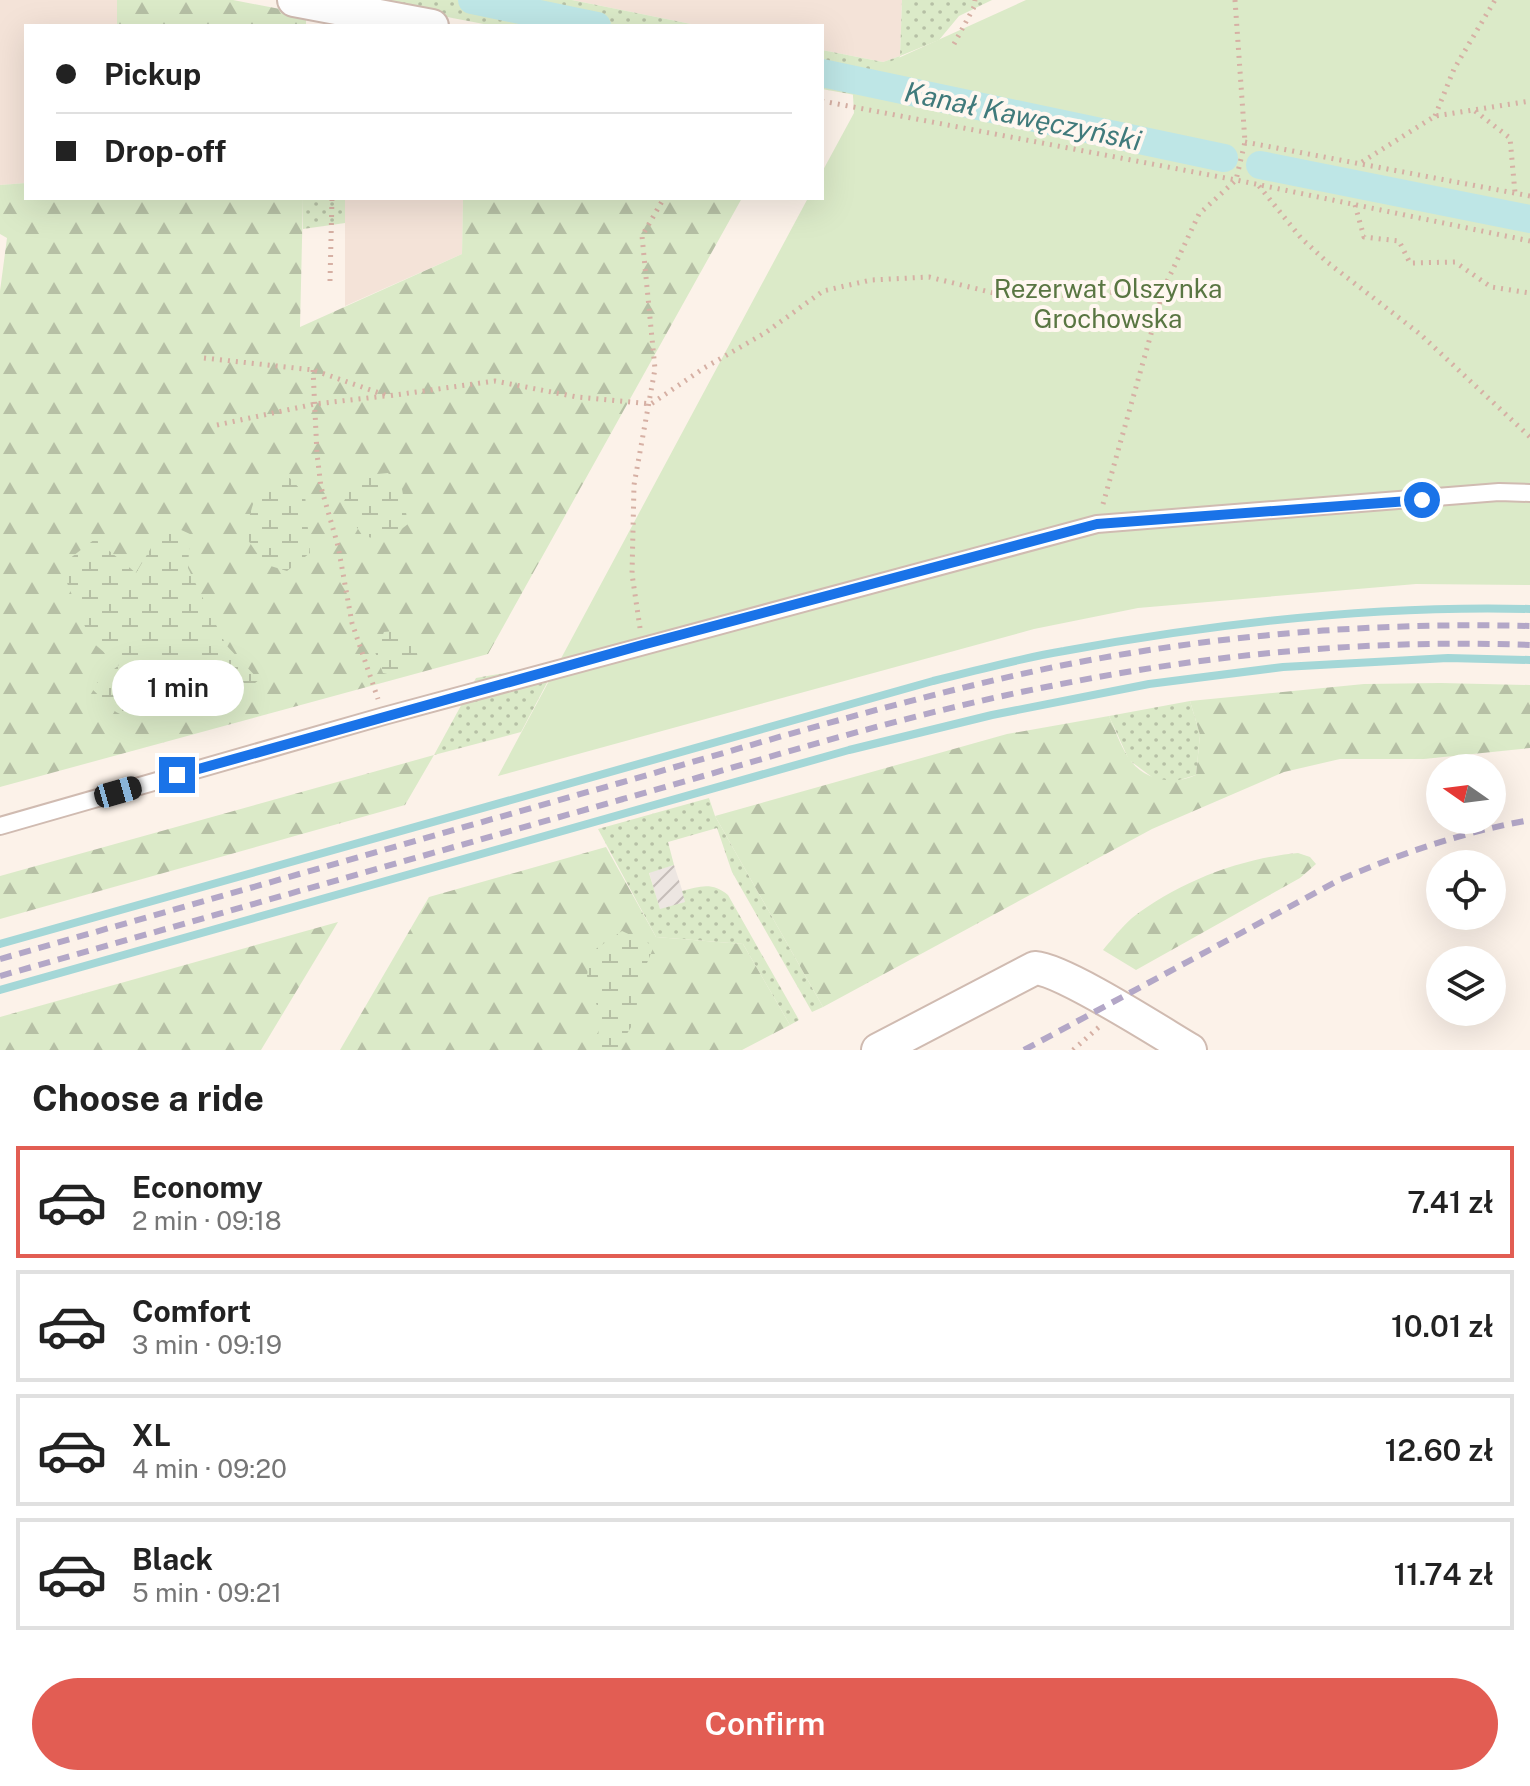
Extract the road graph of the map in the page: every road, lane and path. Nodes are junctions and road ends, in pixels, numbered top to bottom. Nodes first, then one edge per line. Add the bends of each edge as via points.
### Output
1 (294, 0) edge
2 (975, 0) edge
3 (1235, 0) edge
4 (1495, 0) edge
5 (421, 24) edge
6 (954, 44) dead end
7 (824, 101) edge
8 (1530, 101) edge
9 (1473, 110) junction
10 (1435, 116) junction
11 (1245, 142) junction
12 (1361, 163) junction
13 (1236, 180) junction
14 (1258, 185) junction
15 (1515, 193) junction
16 (1530, 196) edge
17 (332, 200) edge
18 (663, 200) edge
19 (1355, 205) junction
20 (1530, 241) edge
21 (330, 281) dead end
22 (1164, 288) junction
23 (1530, 293) edge
24 (204, 358) dead end
25 (313, 370) junction
26 (388, 396) junction
27 (315, 404) junction
28 (651, 404) junction
29 (217, 425) dead end
30 (1530, 437) edge
31 (1530, 493) edge
32 (1097, 524) junction
33 (642, 645) junction
34 (384, 716) junction
35 (0, 826) edge
36 (878, 1050) edge
37 (1190, 1050) edge

1 - 5 street
2 - 6 path
3 - 11 path
4 - 10 path via 1454,69
7 - 13 path
8 - 9 path
9 - 10 path
9 - 15 path via 1510,138
10 - 12 path
11 - 12 path
11 - 13 path
12 - 15 path
13 - 14 path
13 - 22 path via 1199,214
14 - 19 path
14 - 30 path via 1301,238 1420,334
15 - 16 path
17 - 21 path
18 - 28 path via 642,236 655,369
19 - 20 path
19 - 23 path via 1364,237 1399,241 1410,263 1455,262 1491,287
22 - 28 path via 1006,296 929,277 835,288
22 - 32 path
24 - 25 path
25 - 26 path
25 - 27 path
26 - 27 path
26 - 28 path via 495,381
27 - 29 path
27 - 34 path via 321,487 352,623
28 - 33 path via 634,485 632,574
31 - 32 lane
32 - 33 lane
33 - 34 lane
34 - 35 lane
36 - 37 street via 1035,968 1078,986

